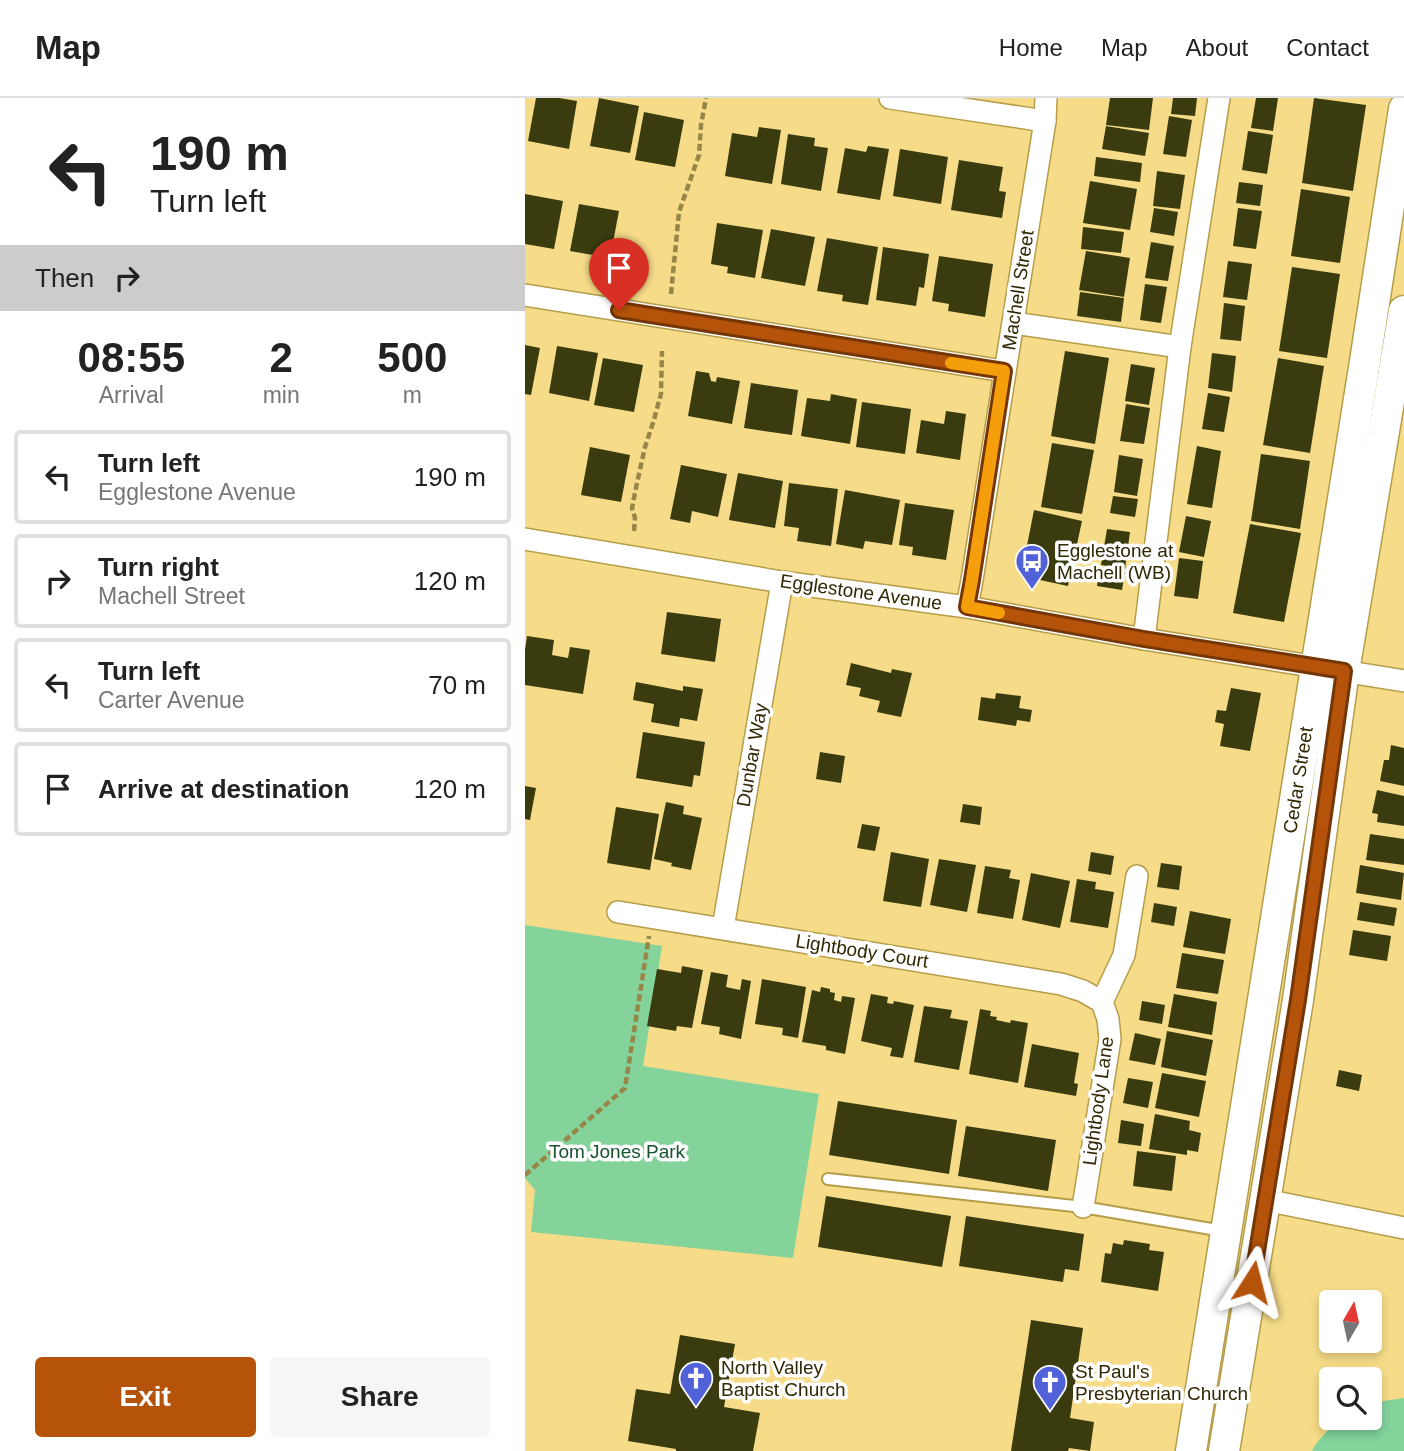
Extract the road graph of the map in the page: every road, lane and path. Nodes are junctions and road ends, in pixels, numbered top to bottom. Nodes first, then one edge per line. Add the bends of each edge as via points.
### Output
1 (706, 98) edge
2 (890, 98) edge
3 (1046, 98) edge
4 (1219, 98) edge
5 (1404, 109) edge
6 (1045, 121) junction
7 (671, 294) dead end
8 (525, 295) edge
9 (1404, 311) edge
10 (1014, 323) junction
11 (1180, 347) junction
12 (662, 351) dead end
13 (1004, 371) junction
14 (634, 531) dead end
15 (525, 539) edge
16 (782, 582) junction
17 (967, 607) junction
18 (1144, 639) junction
19 (1330, 669) junction
20 (1404, 681) edge
21 (1137, 876) dead end
22 (618, 912) dead end
23 (652, 917) junction
24 (723, 928) junction
25 (1102, 1002) junction
26 (525, 1175) edge
27 (828, 1179) dead end
28 (1265, 1200) junction
29 (1083, 1207) junction
30 (1404, 1228) edge
31 (1226, 1232) junction
32 (1191, 1451) edge
33 (1224, 1451) edge

1 - 7 path via 699,155 679,212
2 - 6 street
3 - 6 street, Machell Street
4 - 11 street
5 - 19 main road, Cedar Street
6 - 10 street, Machell Street
8 - 13 street
9 - 19 main road, Cedar Street
10 - 11 street
10 - 13 street, Machell Street
11 - 18 street
12 - 14 path via 660,394 632,508
13 - 17 street, Machell Street
15 - 16 street, Egglestone Avenue
16 - 17 street, Egglestone Avenue
16 - 24 street, Dunbar Way
17 - 18 street, Egglestone Avenue
18 - 19 street, Egglestone Avenue
19 - 20 street, Egglestone Avenue
19 - 28 main road, Cedar Street via 1298,1000
19 - 31 main road, Cedar Street
21 - 25 street via 1124,955
22 - 23 street, Lightbody Court
23 - 24 street, Lightbody Court
23 - 26 path via 625,1088
24 - 25 street, Lightbody Court via 1061,984
25 - 29 street, Lightbody Lane via 1110,1039
27 - 29 lane
28 - 30 street
28 - 33 main road, Cedar Street
29 - 31 lane
31 - 32 main road, Cedar Street

